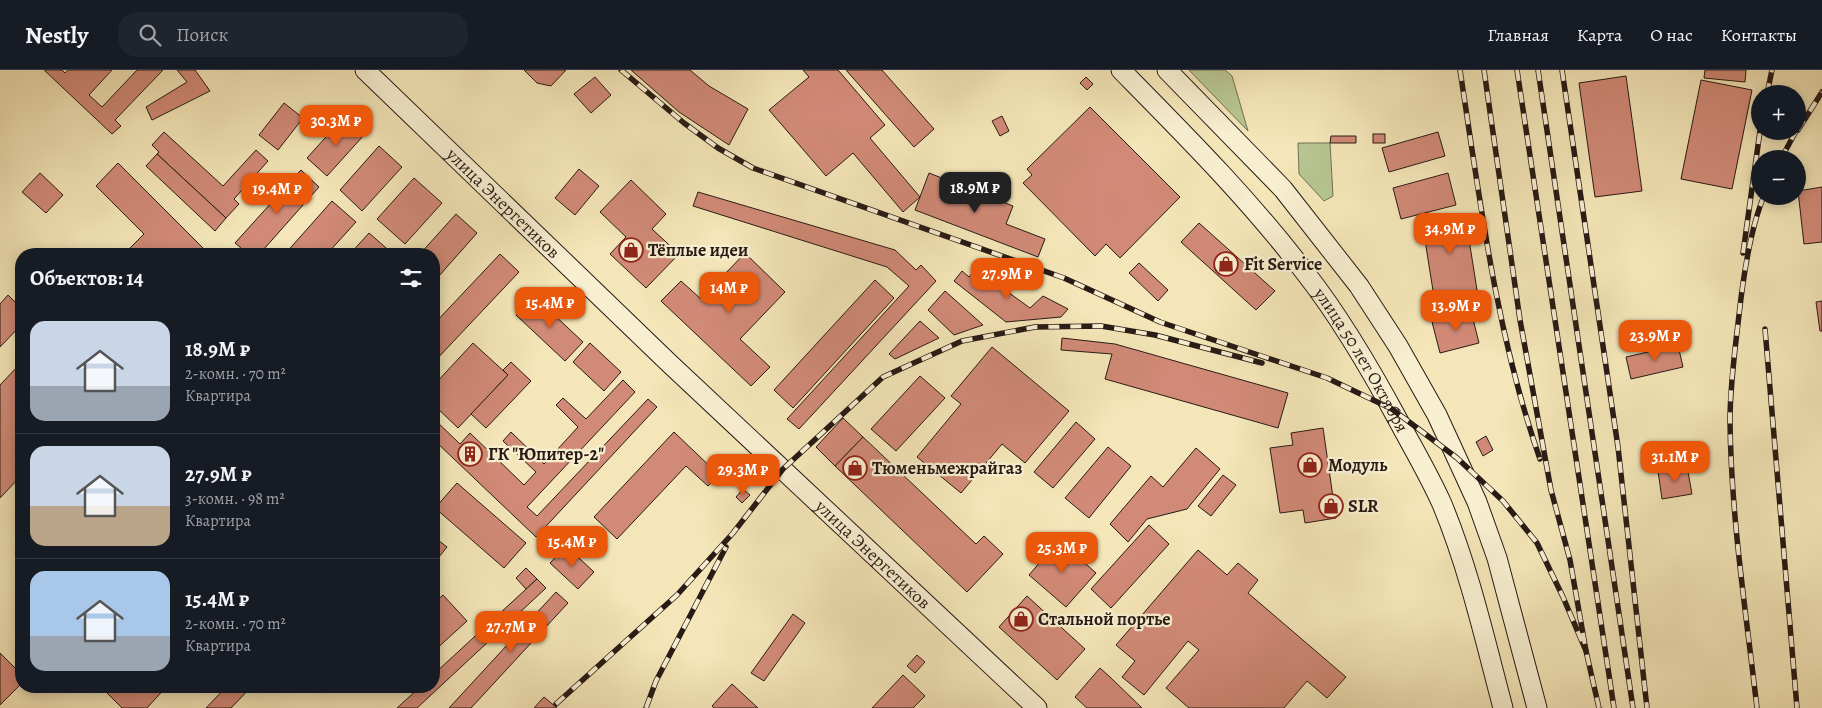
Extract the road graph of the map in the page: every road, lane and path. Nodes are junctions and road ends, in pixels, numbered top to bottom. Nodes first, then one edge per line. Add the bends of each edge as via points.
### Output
1 (364, 70) edge
2 (1121, 70) edge
3 (1167, 70) edge
4 (1229, 134) junction
5 (1200, 149) junction
6 (1036, 708) edge
7 (1503, 708) edge
8 (1538, 708) edge

1 - 6 main road, улица Энергетиков
2 - 5 main road, улица 50 лет Октября
3 - 4 main road, улица 50 лет Октября
4 - 5 main road via 1222,151 1215,154
4 - 8 main road, улица 50 лет Октября via 1283,189 1359,286 1438,415 1477,502 1497,558
5 - 7 main road, улица 50 лет Октября via 1308,276 1363,358 1420,459 1442,505 1464,567

